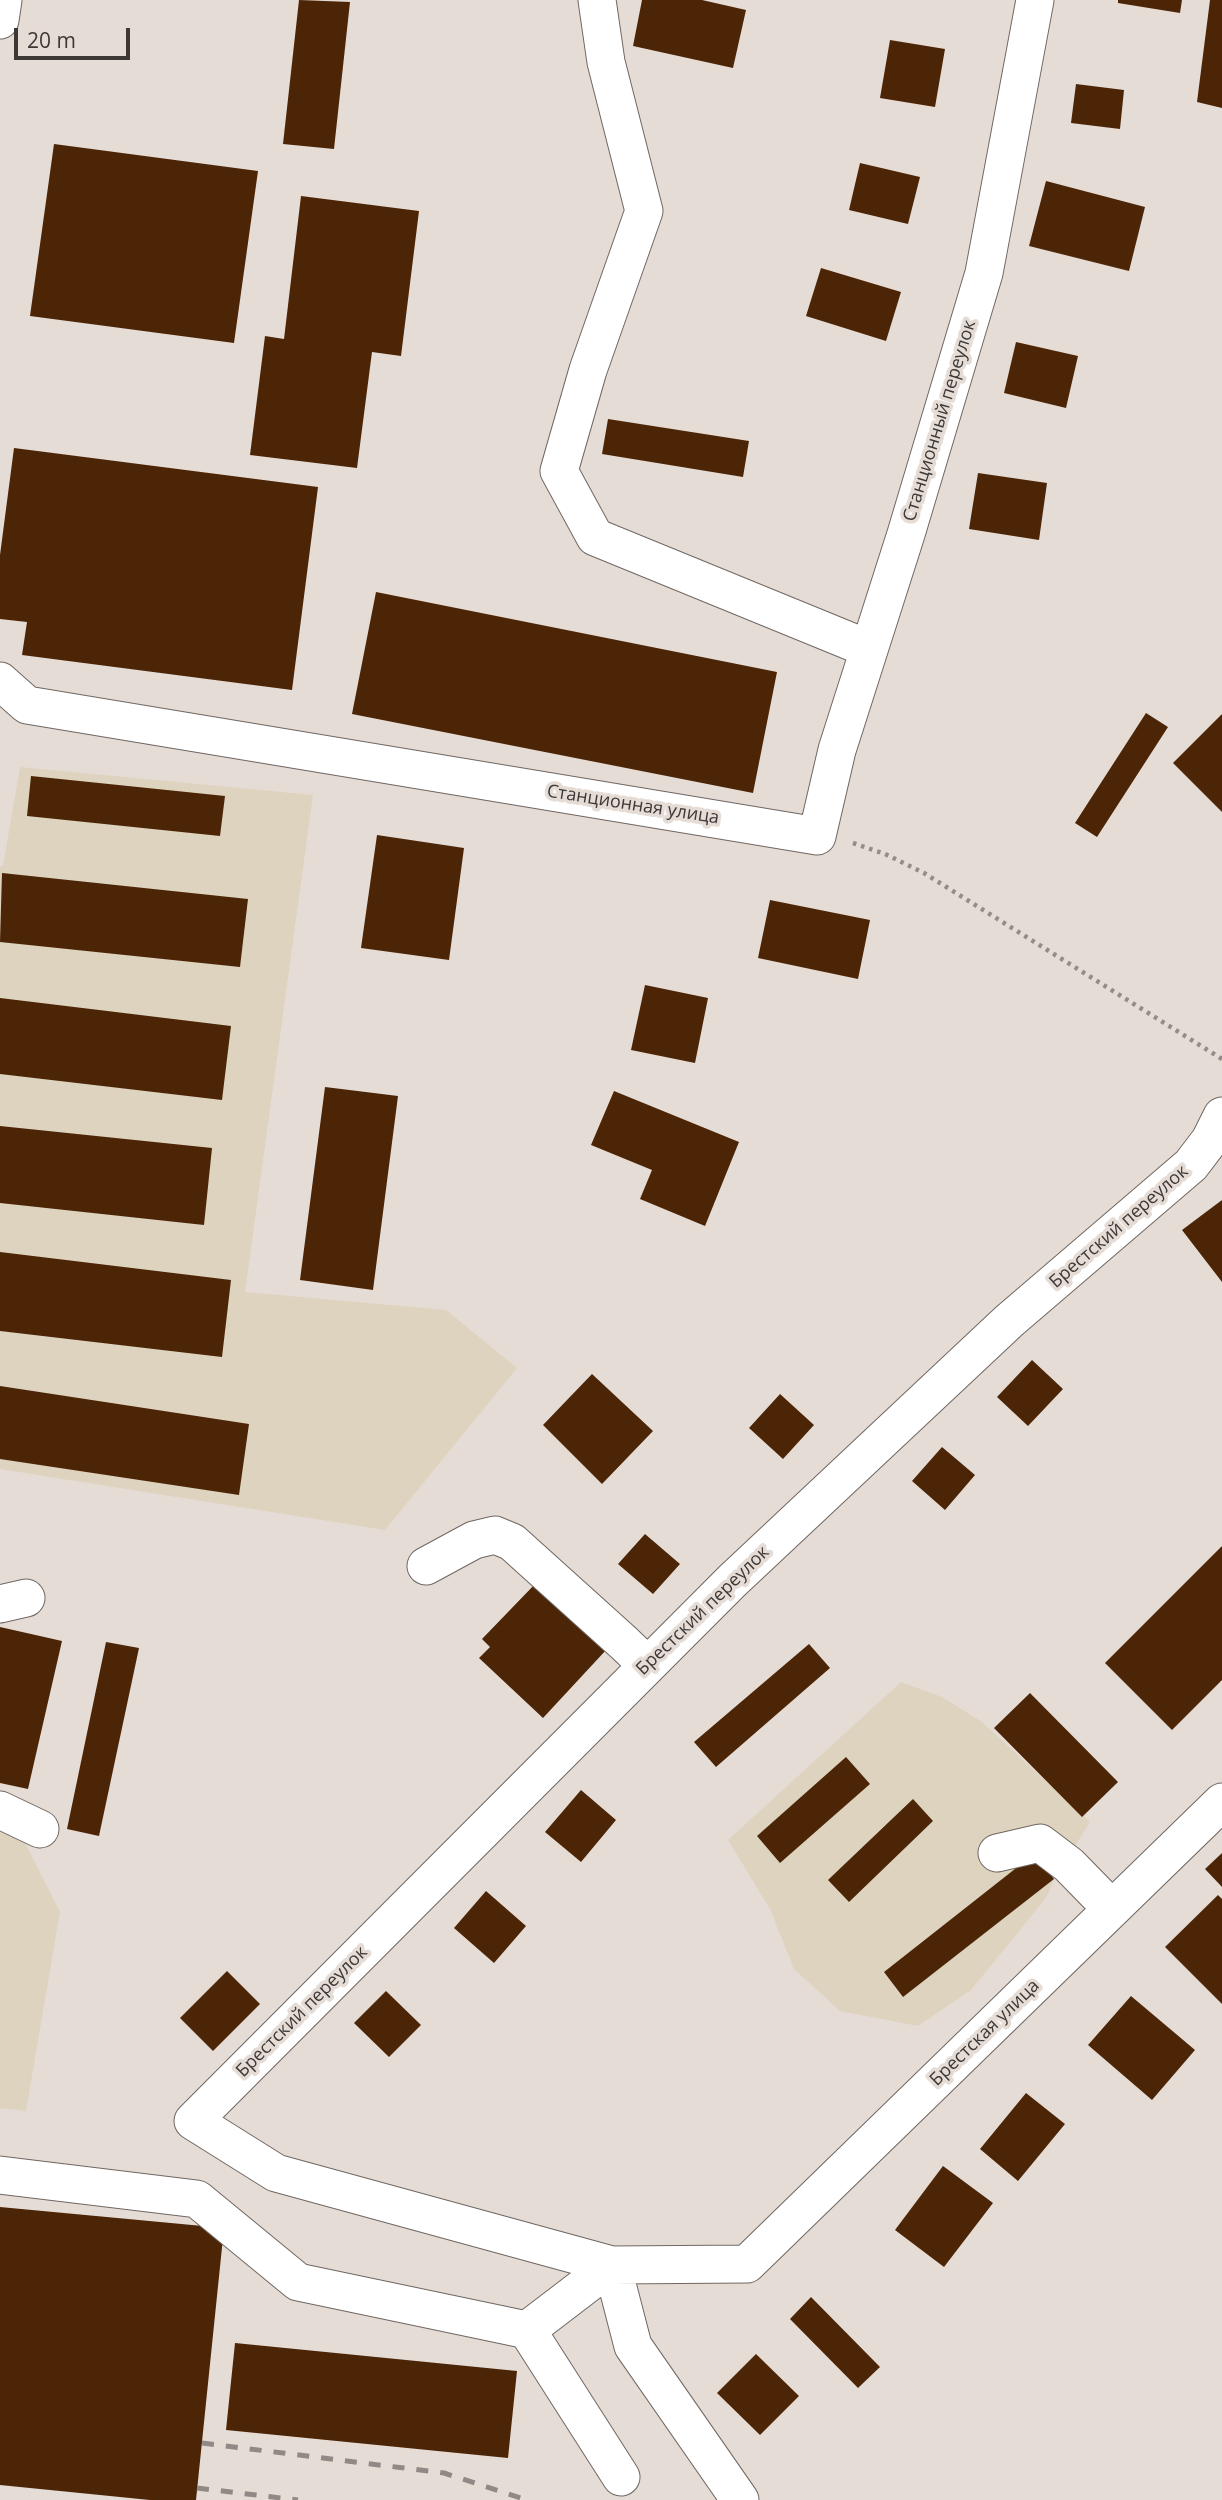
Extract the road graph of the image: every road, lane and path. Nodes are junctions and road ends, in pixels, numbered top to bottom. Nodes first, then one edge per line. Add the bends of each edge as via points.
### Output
1 (3, 0) edge
2 (597, 0) edge
3 (1035, 0) edge
4 (0, 20) edge
5 (869, 649) junction
6 (0, 681) edge
7 (817, 836) junction
8 (1222, 1059) edge
9 (1222, 1116) edge
10 (426, 1566) dead end
11 (646, 1665) junction
12 (1222, 1802) edge
13 (0, 1810) edge
14 (40, 1829) dead end
15 (997, 1853) dead end
16 (1112, 1909) junction
17 (0, 2175) edge
18 (612, 2265) junction
19 (527, 2330) junction
20 (621, 2477) dead end
21 (740, 2500) edge

1 - 4 street
2 - 5 street via 606,62 644,211 588,370 559,471 595,537
3 - 5 street, Станционный переулок via 984,273
5 - 7 street, Станционный переулок via 837,750
6 - 7 street, Станционная улица via 27,705
7 - 8 path via 885,854 924,873
9 - 11 street, Брестский переулок via 1191,1165 1009,1321
10 - 11 street via 474,1540 495,1535 512,1542
11 - 18 street, Брестский переулок via 193,2121 276,2173
12 - 16 street, Брестская улица
13 - 14 street
15 - 16 street via 1040,1843
16 - 18 street, Брестская улица via 747,2264
17 - 19 street via 197,2199 298,2282
18 - 19 street
18 - 21 street via 633,2346
19 - 20 street

